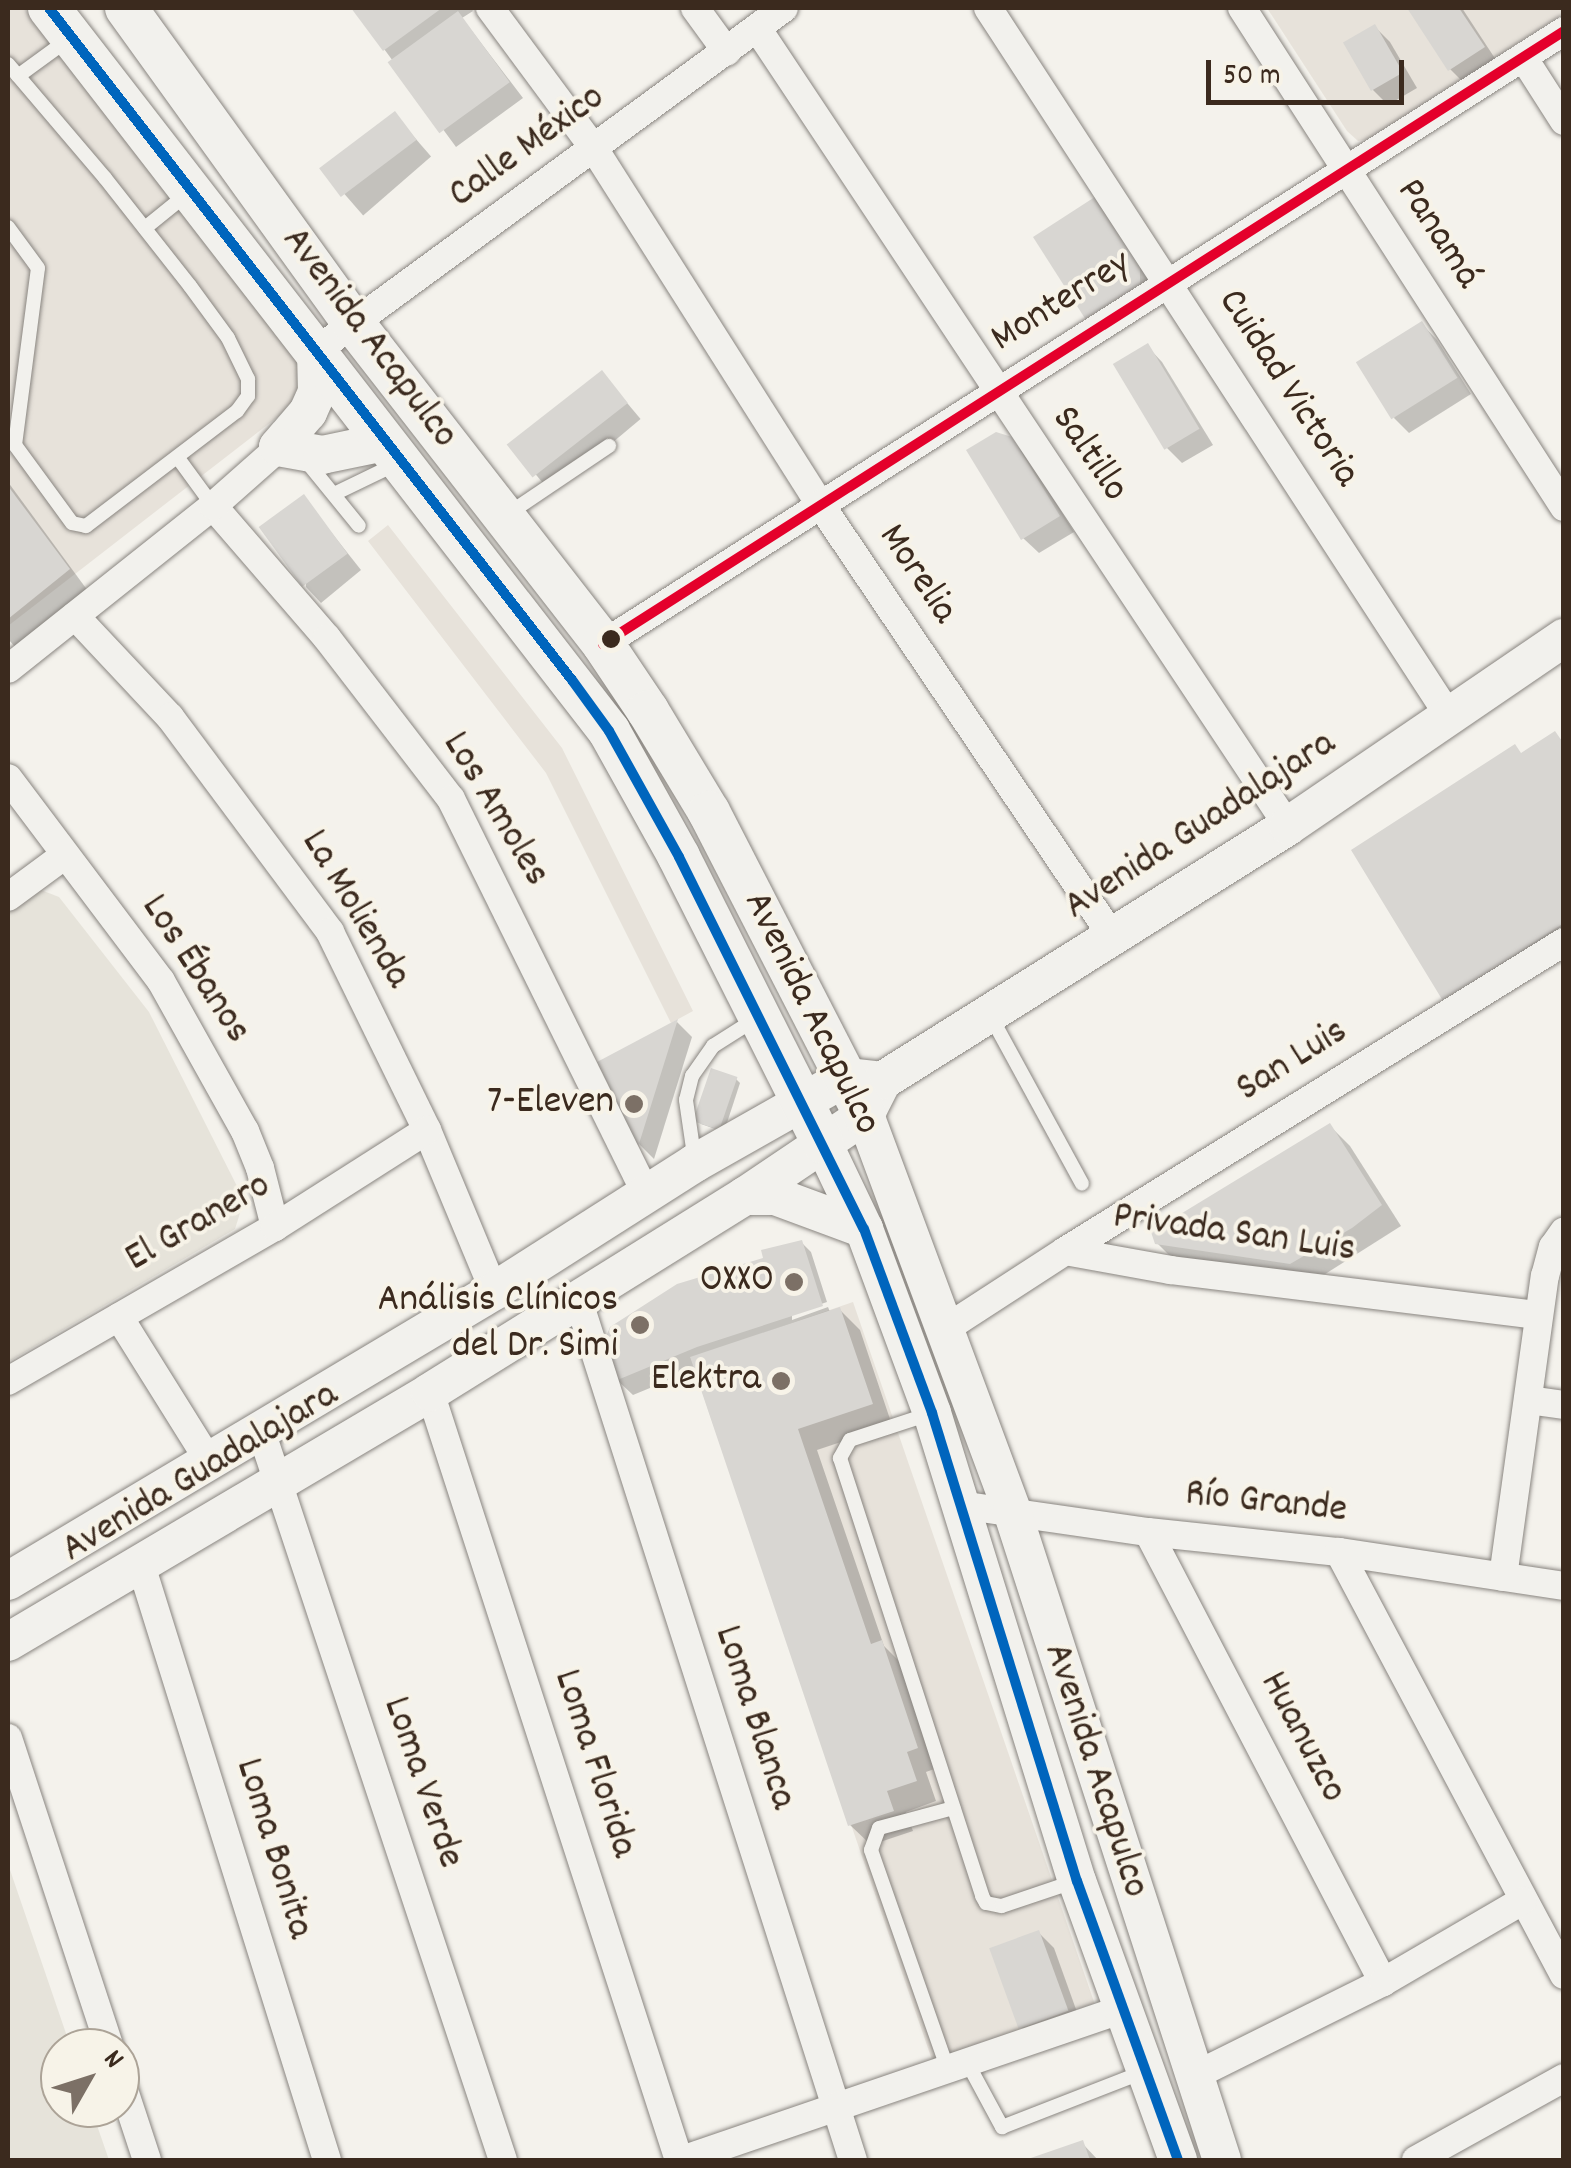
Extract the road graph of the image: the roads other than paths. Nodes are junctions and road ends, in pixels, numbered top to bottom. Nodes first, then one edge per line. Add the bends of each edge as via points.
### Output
1 (126, 8) edge
2 (490, 8) edge
3 (695, 8) edge
4 (784, 8) edge
5 (988, 8) edge
6 (1242, 8) edge
7 (59, 21) edge
8 (757, 28) junction
9 (1564, 31) edge
10 (727, 52) junction
11 (1523, 57) junction
12 (8, 64) edge
13 (18, 76) junction
14 (196, 103) junction
15 (1564, 121) edge
16 (594, 150) junction
17 (1347, 170) junction
18 (190, 192) junction
19 (8, 226) edge
20 (145, 228) junction
21 (1171, 283) junction
22 (354, 324) junction
23 (316, 351) junction
24 (382, 362) junction
25 (346, 390) junction
26 (996, 390) junction
27 (609, 446) dead end
28 (289, 451) junction
29 (392, 452) junction
30 (178, 458) junction
31 (334, 494) junction
32 (820, 504) junction
33 (212, 506) junction
34 (1564, 507) edge
35 (503, 517) junction
36 (360, 526) dead end
37 (75, 616) junction
38 (1564, 638) edge
39 (603, 644) junction
40 (8, 669) edge
41 (1449, 716) junction
42 (8, 778) edge
43 (1288, 826) junction
44 (65, 855) junction
45 (8, 898) edge
46 (1114, 939) junction
47 (1564, 942) edge
48 (990, 1014) junction
49 (759, 1017) junction
50 (864, 1091) junction
51 (800, 1102) junction
52 (427, 1130) junction
53 (823, 1143) junction
54 (695, 1163) junction
55 (1082, 1184) dead end
56 (646, 1194) junction
57 (745, 1196) junction
58 (276, 1227) junction
59 (864, 1229) junction
60 (1564, 1232) edge
61 (1065, 1251) junction
62 (494, 1291) junction
63 (578, 1299) junction
64 (1538, 1315) junction
65 (119, 1318) junction
66 (942, 1331) junction
67 (8, 1382) edge
68 (430, 1392) junction
69 (1529, 1400) junction
70 (1564, 1404) edge
71 (932, 1414) junction
72 (261, 1431) junction
73 (209, 1462) junction
74 (277, 1480) junction
75 (960, 1504) junction
76 (1012, 1511) junction
77 (1148, 1532) junction
78 (1339, 1552) junction
79 (140, 1562) junction
80 (1503, 1577) junction
81 (8, 1581) edge
82 (1556, 1585) edge
83 (1564, 1612) edge
84 (8, 1642) edge
85 (8, 1738) edge
86 (953, 1808) junction
87 (1077, 1880) junction
88 (1522, 1901) junction
89 (1564, 1975) edge
90 (1383, 1982) junction
91 (1123, 2010) junction
92 (103, 2028) edge
93 (958, 2068) junction
94 (1146, 2071) junction
95 (1192, 2078) junction
96 (1564, 2078) edge
97 (836, 2110) junction
98 (136, 2128) edge
99 (147, 2160) edge
100 (327, 2160) edge
101 (503, 2160) edge
102 (681, 2160) edge
103 (853, 2160) edge
104 (1178, 2160) edge
105 (1222, 2160) edge
106 (1416, 2160) edge

1 - 14 main road, Avenida Acapulco
2 - 16 street, Morelia
3 - 10 street
4 - 8 street, Calle México
5 - 21 street, Cuidad Victoria
6 - 17 street, Panamá
7 - 13 lane
7 - 14 main road via 72,15 94,20
7 - 18 main road, Avenida Acapulco
8 - 10 street, Calle México
8 - 26 street, Saltillo
9 - 11 street, Monterrey
10 - 16 street, Calle México
11 - 15 street
11 - 17 street, Monterrey
12 - 13 lane
13 - 20 lane
14 - 22 main road, Avenida Acapulco
16 - 22 street, Calle México
16 - 32 street, Morelia
17 - 21 street, Monterrey
17 - 34 street, Panamá
18 - 20 lane
18 - 23 main road, Avenida Acapulco
19 - 30 lane via 38,268 14,434 19,456 42,488 72,523 86,526
20 - 30 lane via 228,338 248,379 248,396 238,411
21 - 26 street, Monterrey
21 - 41 street, Cuidad Victoria
22 - 23 street, Calle México
22 - 24 main road, Avenida Acapulco
23 - 25 main road, Avenida Acapulco
23 - 28 main road via 317,392
24 - 25 street
24 - 35 main road, Avenida Acapulco
25 - 28 street
25 - 29 main road, Avenida Acapulco
26 - 32 street, Monterrey
26 - 43 street, Saltillo
27 - 35 lane
28 - 29 main road
28 - 31 lane
28 - 33 street
29 - 31 lane
29 - 49 main road, Avenida Acapulco via 608,731
30 - 33 lane
31 - 36 lane
32 - 39 street, Monterrey
32 - 46 street, Morelia
33 - 37 street
33 - 56 street, Los Amoles via 328,638 451,799
35 - 39 main road, Avenida Acapulco
37 - 40 street
37 - 52 street, La Molienda via 170,718 294,879 357,981
38 - 41 main road, Avenida Guadalajara
39 - 50 main road, Avenida Acapulco via 709,812
41 - 43 main road, Avenida Guadalajara
42 - 44 street, Los Ébanos
43 - 46 main road, Avenida Guadalajara
44 - 45 street
44 - 58 street, Los Ébanos via 161,981 208,1060 260,1168
46 - 48 main road, Avenida Guadalajara
47 - 61 street, San Luis
48 - 50 main road, Avenida Guadalajara
48 - 55 lane
49 - 51 main road, Avenida Acapulco
49 - 54 lane via 713,1046 692,1076 686,1100
50 - 51 main road, Avenida Guadalajara
50 - 53 main road, Avenida Guadalajara
50 - 66 main road, Avenida Acapulco
51 - 53 main road, Avenida Acapulco
51 - 54 main road, Avenida Guadalajara
52 - 58 street, El Granero
52 - 62 street, La Molienda
53 - 57 main road, Avenida Guadalajara
53 - 59 main road, Avenida Acapulco
54 - 56 main road, Avenida Guadalajara
56 - 62 main road, Avenida Guadalajara
57 - 59 main road via 775,1196
57 - 63 main road, Avenida Guadalajara
58 - 65 street, El Granero
59 - 71 main road, Avenida Acapulco
60 - 64 street via 1553,1247
61 - 64 street, Privada San Luis
61 - 66 street, Privada San Luis
62 - 72 main road, Avenida Guadalajara
63 - 68 main road, Avenida Guadalajara
63 - 97 street, Loma Blanca
64 - 69 street
65 - 67 street, El Granero
65 - 73 street
66 - 76 main road, Avenida Acapulco
68 - 74 main road, Avenida Guadalajara
68 - 102 street, Loma Florida
69 - 70 street
69 - 80 street
71 - 75 main road, Avenida Acapulco
71 - 86 lane via 850,1440 840,1458
72 - 73 main road, Avenida Guadalajara
72 - 74 street, Loma Verde
73 - 81 main road, Avenida Guadalajara
74 - 79 main road, Avenida Guadalajara
74 - 101 street, Loma Verde
75 - 76 street, Río Grande
75 - 87 main road, Avenida Acapulco
76 - 77 street, Río Grande
76 - 95 main road, Avenida Acapulco
77 - 78 street, Río Grande
77 - 90 street, Huanuzco
78 - 80 street, Río Grande
78 - 88 street
79 - 84 main road, Avenida Guadalajara
79 - 100 street, Loma Bonita
80 - 82 street, Río Grande
82 - 83 street
85 - 92 street
86 - 87 lane via 986,1903 1002,1906
86 - 93 lane via 879,1828 871,1850
87 - 91 main road, Avenida Acapulco
88 - 89 street
88 - 90 street
90 - 95 street
91 - 93 street
91 - 94 main road, Avenida Acapulco
93 - 94 lane via 1002,2126
93 - 97 street
94 - 104 main road, Avenida Acapulco
95 - 105 main road, Avenida Acapulco
96 - 106 street
97 - 102 street
97 - 103 street, Loma Blanca
98 - 99 street

